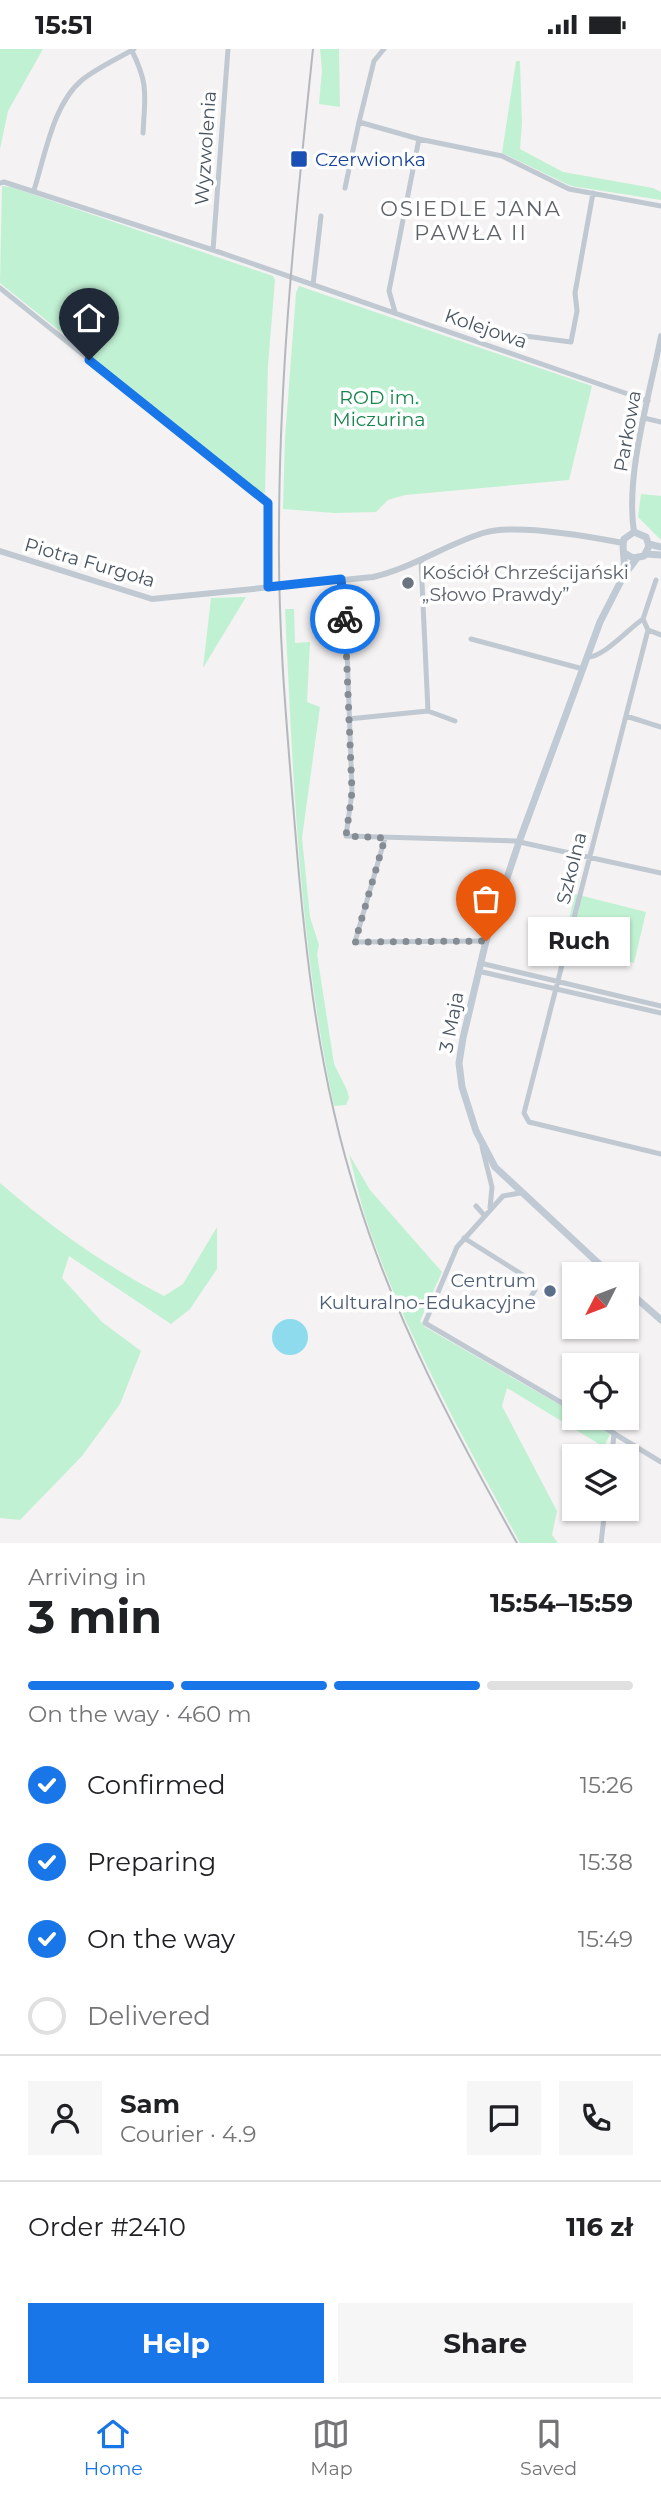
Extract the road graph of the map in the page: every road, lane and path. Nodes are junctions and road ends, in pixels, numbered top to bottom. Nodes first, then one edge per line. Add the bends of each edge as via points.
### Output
1 (132, 49) edge
2 (228, 49) edge
3 (384, 49) edge
4 (359, 122) junction
5 (143, 132) dead end
6 (419, 138) junction
7 (0, 183) edge
8 (345, 188) dead end
9 (34, 190) junction
10 (593, 193) junction
11 (661, 206) edge
12 (321, 216) dead end
13 (213, 250) junction
14 (313, 285) junction
15 (0, 288) edge
16 (396, 313) junction
17 (510, 334) dead end
18 (661, 336) edge
19 (648, 401) junction
20 (644, 418) junction
21 (661, 422) edge
22 (634, 532) junction
23 (623, 543) junction
24 (649, 544) junction
25 (661, 547) edge
26 (0, 551) edge
27 (626, 554) junction
28 (645, 554) junction
29 (661, 555) edge
30 (637, 558) junction
31 (421, 561) junction
32 (623, 577) junction
33 (341, 579) junction
34 (656, 580) dead end
35 (268, 587) junction
36 (643, 619) junction
37 (648, 630) junction
38 (661, 635) edge
39 (471, 639) dead end
40 (587, 657) junction
41 (583, 670) junction
42 (428, 712) junction
43 (626, 716) junction
44 (348, 719) junction
45 (455, 721) dead end
46 (661, 727) edge
47 (385, 838) junction
48 (519, 842) junction
49 (590, 857) junction
50 (661, 873) edge
51 (486, 941) junction
52 (479, 967) junction
53 (558, 982) junction
54 (557, 989) junction
55 (661, 1006) edge
56 (661, 1013) edge
57 (481, 1143) junction
58 (661, 1154) edge
59 (520, 1193) junction
60 (476, 1206) dead end
61 (491, 1208) junction
62 (484, 1215) junction
63 (464, 1238) junction
64 (597, 1262) edge
65 (639, 1301) edge
66 (526, 1306) dead end
67 (661, 1320) edge
68 (562, 1403) edge
69 (609, 1430) edge
70 (614, 1433) junction
71 (613, 1444) edge
72 (661, 1462) edge
73 (604, 1521) edge
74 (601, 1543) edge

1 - 5 street via 144,76
1 - 9 street via 69,93
2 - 13 street, Wyzwolenia
3 - 4 street via 374,61
4 - 6 street
4 - 8 street
6 - 10 street via 502,156 569,189
6 - 16 street via 388,291
7 - 9 street, Kolejowa
9 - 13 street, Kolejowa
10 - 11 street
10 - 17 street via 571,342
12 - 14 street
13 - 14 street, Kolejowa
14 - 16 street, Kolejowa
15 - 35 street via 268,503
16 - 19 street, Kolejowa
18 - 19 street, Parkowa
19 - 20 street, Parkowa
20 - 21 street
20 - 22 street, Parkowa via 635,464
22 - 23 main road
22 - 24 main road via 644,535
23 - 27 main road
23 - 31 street, Piotra Furgoła via 506,529 461,541
24 - 25 main road
24 - 28 main road
26 - 35 street, Piotra Furgoła via 152,599
27 - 30 main road
27 - 32 main road, 3 Maja
28 - 29 main road
28 - 30 main road
30 - 32 main road, 3 Maja
31 - 33 street, Piotra Furgoła via 391,573
31 - 42 street
32 - 40 main road, 3 Maja
33 - 35 street, Piotra Furgoła
33 - 44 street
34 - 36 street
36 - 37 street
36 - 40 street via 600,655
37 - 38 street
37 - 43 street, Szkolna
39 - 41 street
40 - 41 main road, 3 Maja
41 - 48 main road, 3 Maja
42 - 44 street
42 - 45 street
43 - 46 street
43 - 49 street, Szkolna
44 - 47 street via 352,792 346,836
47 - 48 street
47 - 51 street via 355,942
48 - 49 street
48 - 51 main road, 3 Maja
49 - 50 street
49 - 53 street, Szkolna
51 - 52 main road, 3 Maja
52 - 53 street
52 - 54 street
52 - 57 main road, 3 Maja via 459,1063
53 - 54 street, Szkolna
53 - 55 street
54 - 56 street
54 - 58 street, Szkolna via 524,1113 529,1122
57 - 59 main road, 3 Maja via 495,1167
57 - 61 street via 492,1187
59 - 61 street via 504,1195
59 - 64 main road, 3 Maja
60 - 62 street
61 - 62 street
62 - 63 street
63 - 66 street via 534,1282
63 - 68 street via 425,1323
65 - 67 main road
69 - 70 street
70 - 71 street
70 - 72 street
73 - 74 street

